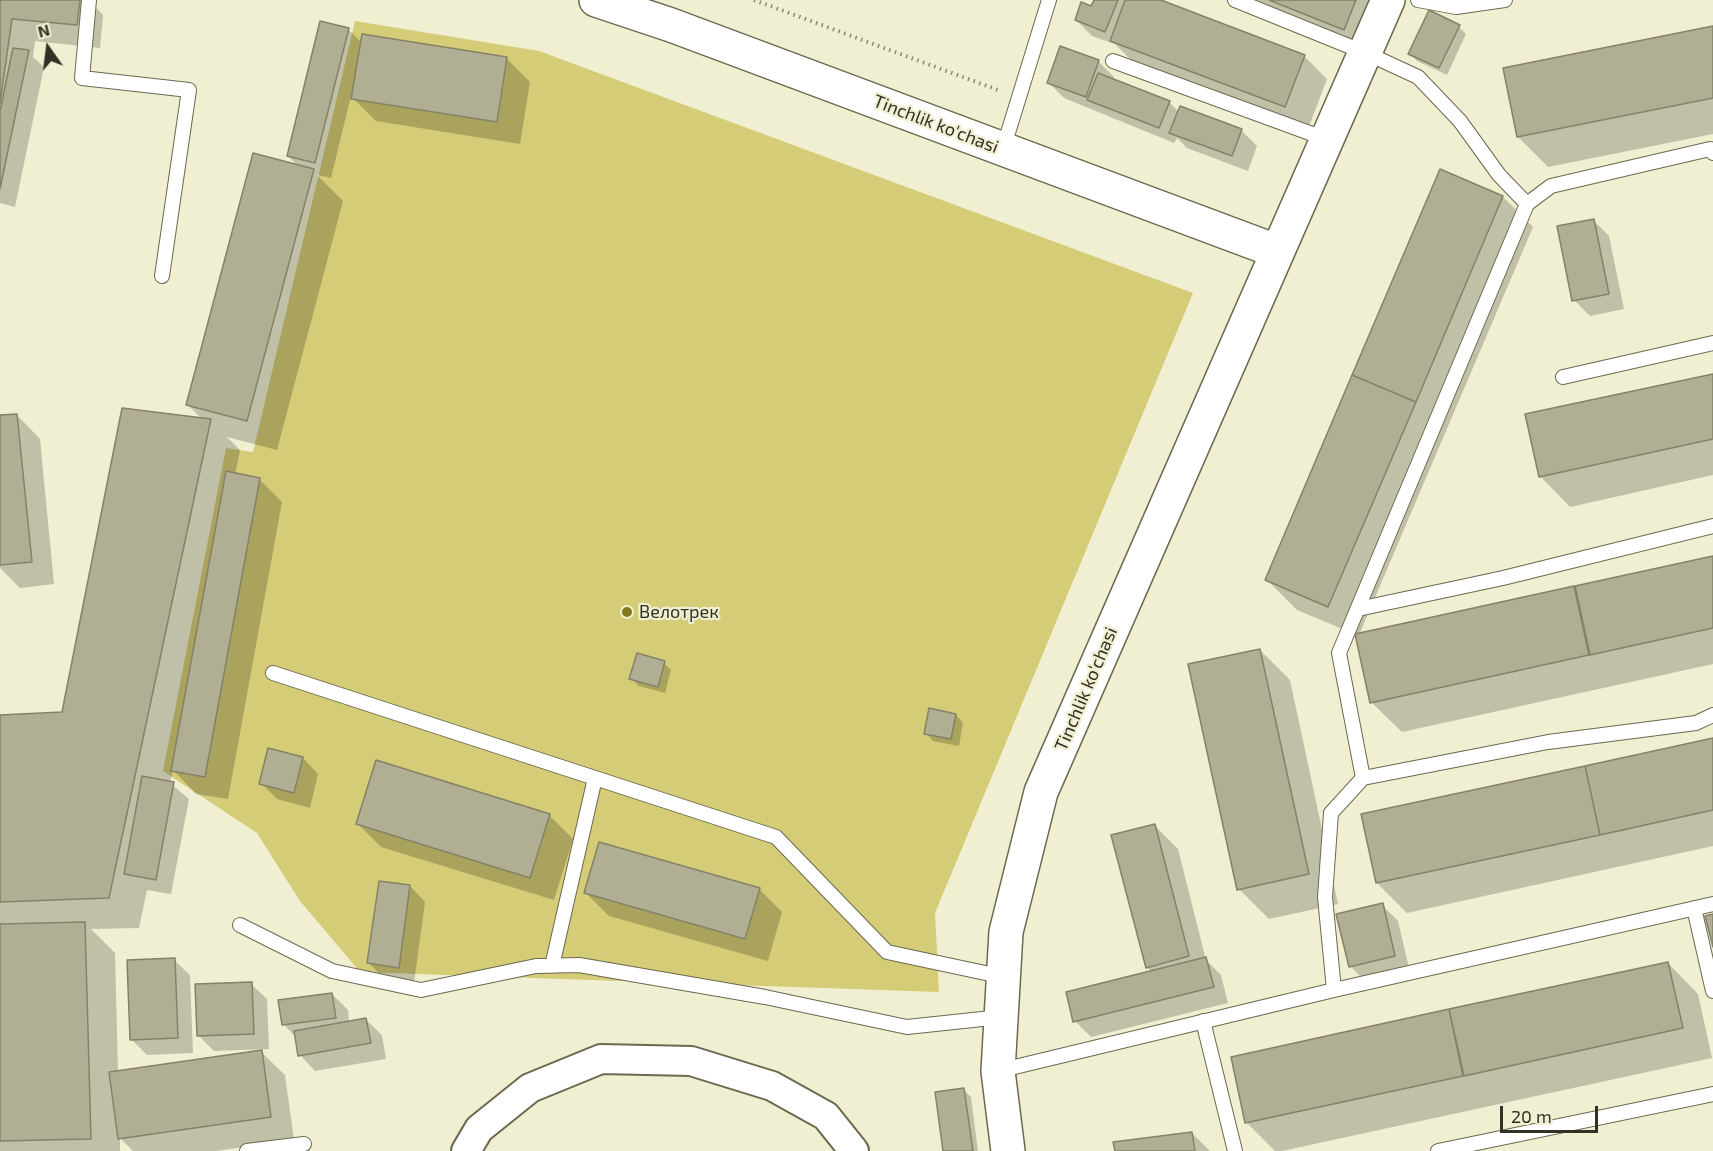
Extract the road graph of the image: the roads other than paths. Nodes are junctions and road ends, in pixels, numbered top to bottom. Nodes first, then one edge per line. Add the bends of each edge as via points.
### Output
1 (89, 0) edge
2 (596, 0) edge
3 (1049, 0) edge
4 (1235, 0) edge
5 (1388, 0) edge
6 (1418, 0) edge
7 (1505, 0) edge
8 (1366, 52) junction
9 (1113, 61) dead end
10 (1326, 138) junction
11 (1003, 149) junction
12 (1713, 153) edge
13 (1527, 204) junction
14 (1276, 251) junction
15 (162, 276) dead end
16 (1713, 343) edge
17 (1563, 377) dead end
18 (1713, 526) edge
19 (1358, 609) junction
20 (273, 673) dead end
21 (1713, 715) edge
22 (595, 778) junction
23 (1363, 778) junction
24 (1713, 904) edge
25 (1694, 908) junction
26 (240, 925) dead end
27 (552, 966) junction
28 (1004, 977) junction
29 (1334, 990) junction
30 (1713, 991) edge
31 (1001, 1017) junction
32 (1203, 1021) junction
33 (998, 1071) junction
34 (1713, 1094) edge
35 (304, 1144) dead end
36 (247, 1151) edge
37 (466, 1151) edge
38 (854, 1151) edge
39 (1008, 1151) edge
40 (1235, 1151) edge
41 (1438, 1151) edge

1 - 15 lane via 82,78 189,90
2 - 11 street, Tinchlik ko'chasi
3 - 11 lane
4 - 8 lane
5 - 8 street, Tinchlik ko'chasi
6 - 7 lane via 1456,7
8 - 10 street, Tinchlik ko'chasi
8 - 13 lane via 1418,77 1460,121 1499,175
9 - 10 lane
10 - 14 street, Tinchlik ko'chasi
11 - 14 street, Tinchlik ko'chasi
12 - 13 lane via 1710,149 1551,186
13 - 19 lane
14 - 28 street, Tinchlik ko'chasi via 1041,792 1006,932
16 - 17 lane
18 - 19 lane
19 - 23 lane via 1339,653
20 - 22 lane
21 - 23 lane via 1696,723 1548,742
22 - 27 lane
22 - 28 lane via 776,837 887,952
23 - 29 lane via 1332,813 1325,897
24 - 25 lane
25 - 29 lane
25 - 30 lane
26 - 27 lane via 332,971 421,990
27 - 31 lane via 579,965 765,997 907,1028
28 - 31 street, Tinchlik ko'chasi
29 - 32 lane
31 - 33 street, Tinchlik ko'chasi
32 - 33 lane
32 - 40 lane
33 - 39 street, Tinchlik ko'chasi
34 - 41 lane
35 - 36 lane
37 - 38 street via 479,1129 530,1088 602,1059 691,1061 772,1086 826,1116

